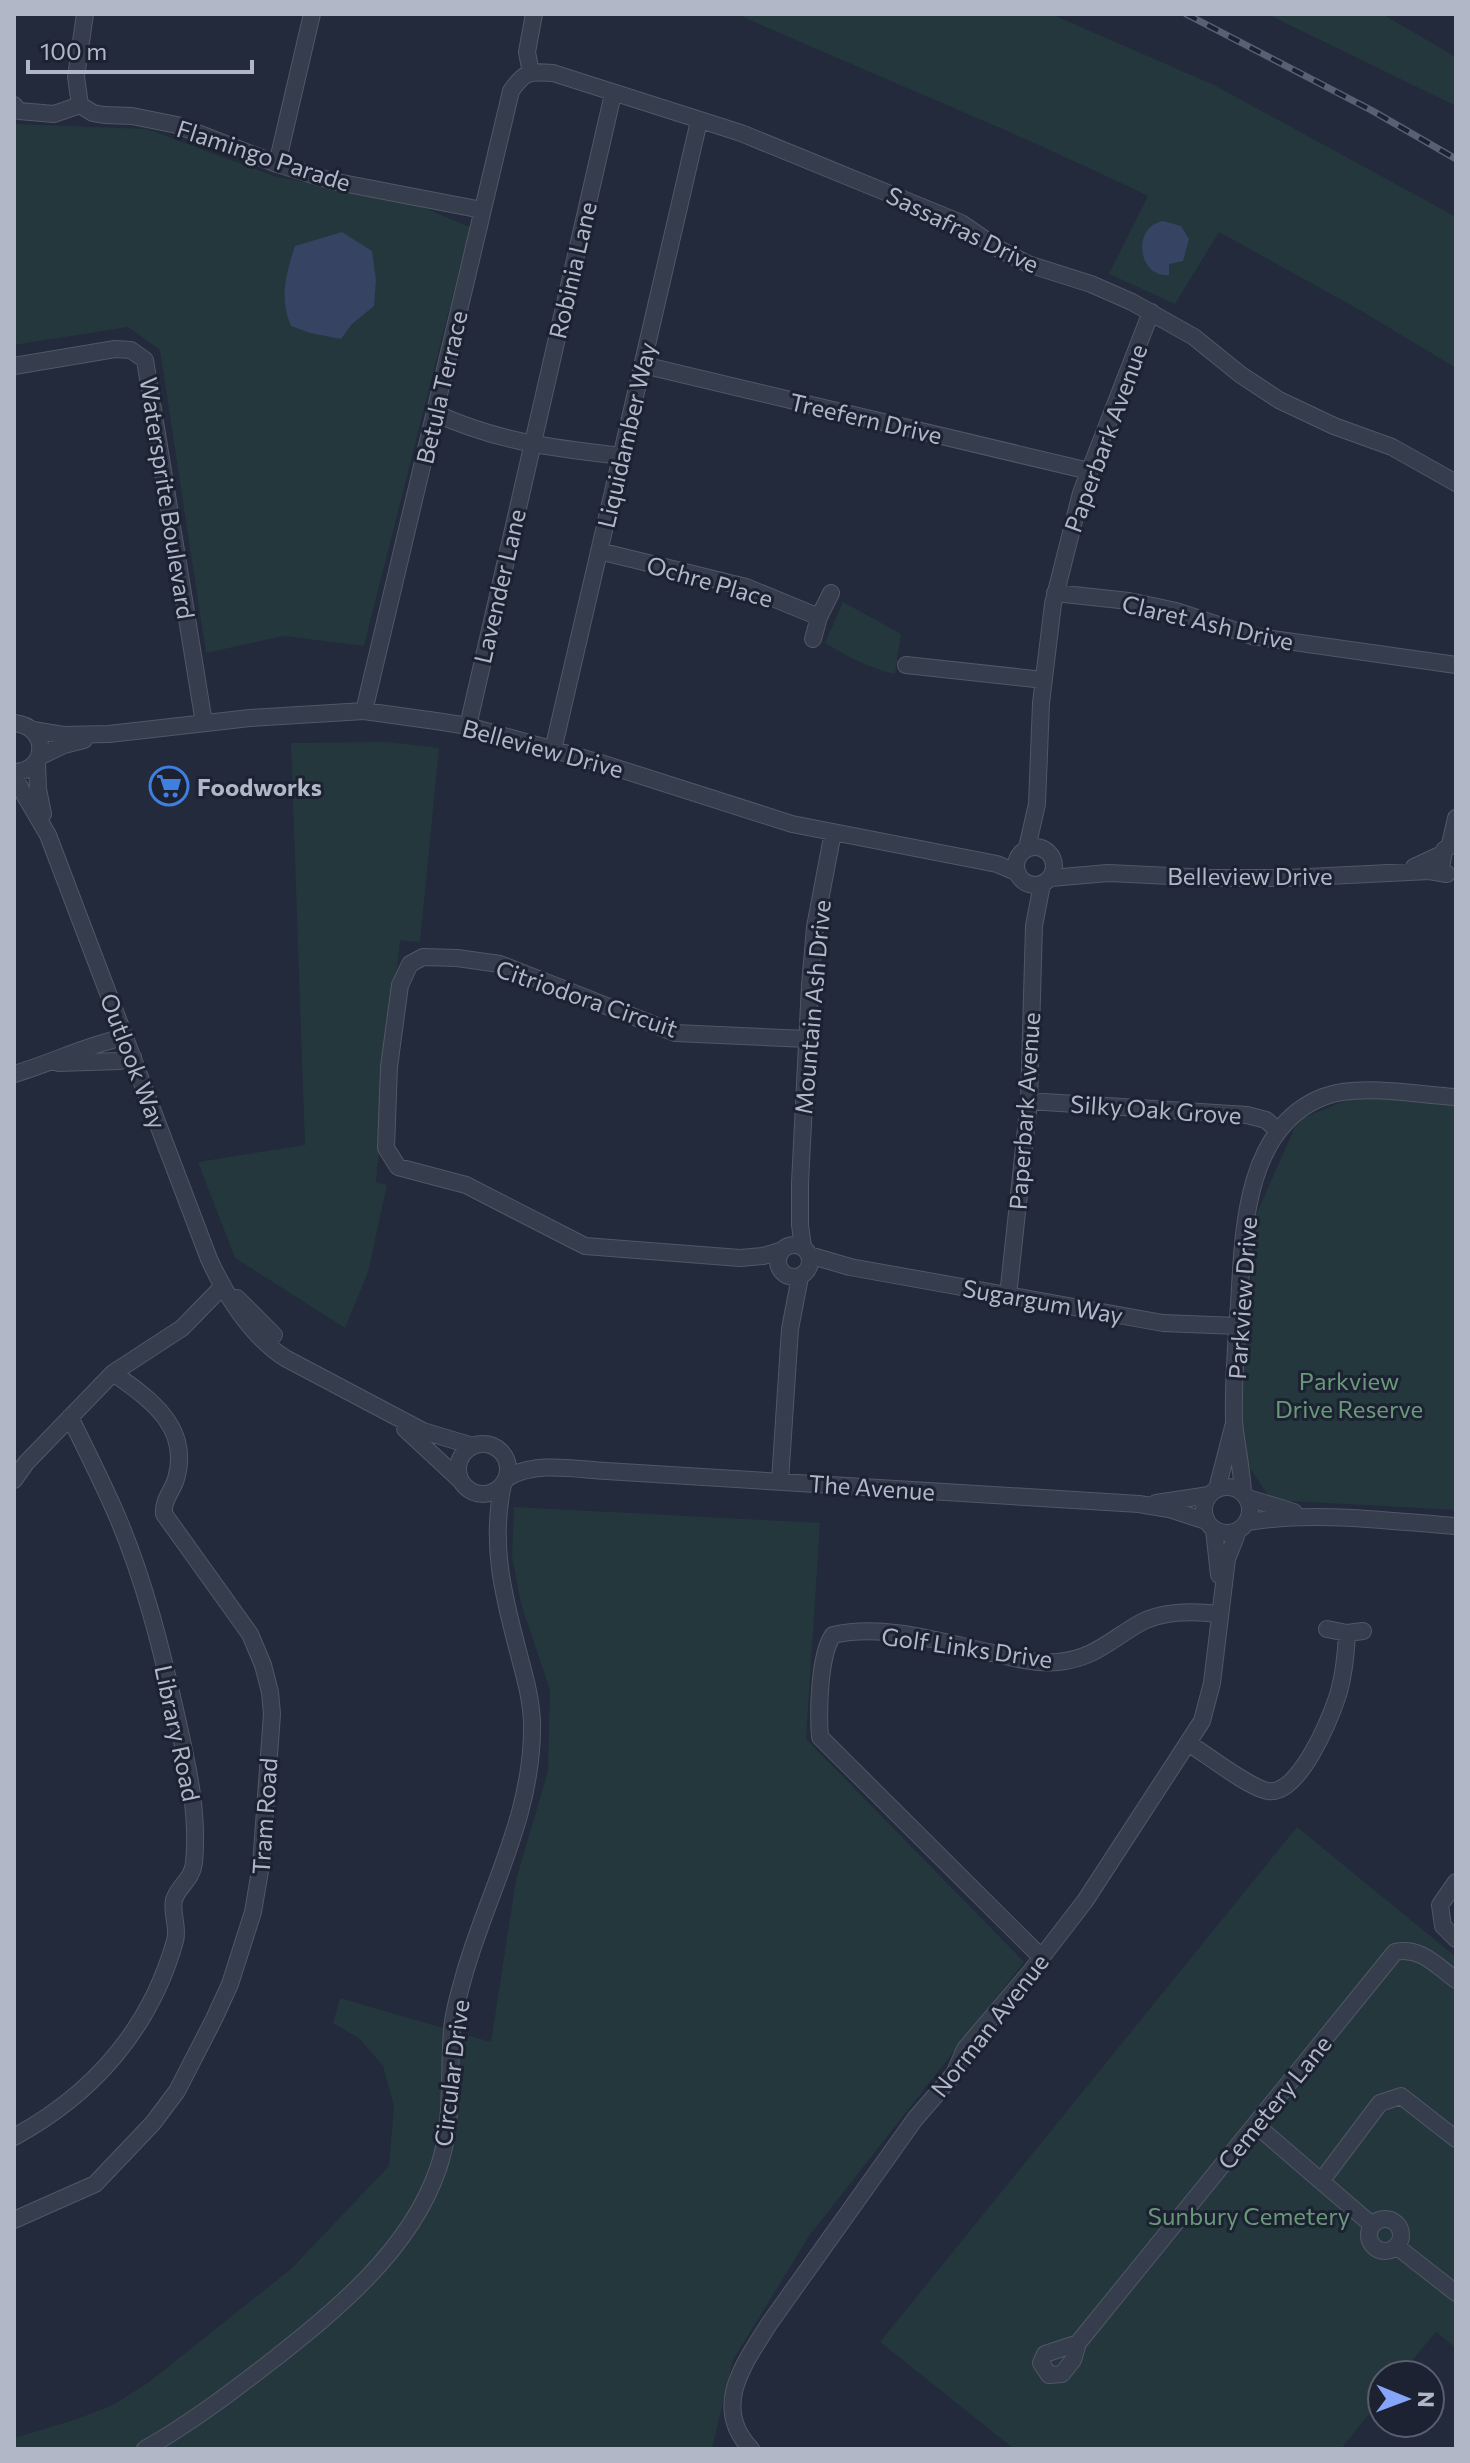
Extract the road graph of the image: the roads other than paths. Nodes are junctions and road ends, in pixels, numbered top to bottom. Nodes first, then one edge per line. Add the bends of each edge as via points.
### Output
1 (85, 14) edge
2 (312, 14) edge
3 (534, 14) edge
4 (531, 73) junction
5 (613, 94) junction
6 (14, 105) edge
7 (86, 109) junction
8 (699, 121) junction
9 (277, 164) junction
10 (482, 210) junction
11 (1151, 312) junction
12 (643, 365) junction
13 (14, 366) edge
14 (435, 413) junction
15 (531, 446) junction
16 (622, 456) junction
17 (1089, 471) junction
18 (1456, 483) edge
19 (599, 551) junction
20 (831, 593) dead end
21 (1055, 593) junction
22 (819, 617) junction
23 (813, 639) dead end
24 (906, 665) dead end
25 (1456, 665) edge
26 (1044, 680) junction
27 (364, 711) junction
28 (20, 723) edge
29 (204, 723) junction
30 (468, 726) junction
31 (109, 734) junction
32 (553, 750) junction
33 (38, 759) junction
34 (14, 775) edge
35 (1037, 804) junction
36 (1456, 818) edge
37 (833, 832) junction
38 (48, 835) junction
39 (1449, 846) edge
40 (1024, 851) junction
41 (1049, 854) junction
42 (967, 858) junction
43 (1108, 873) junction
44 (1393, 873) junction
45 (1452, 876) edge
46 (1034, 879) junction
47 (125, 1037) junction
48 (807, 1039) junction
49 (133, 1057) junction
50 (49, 1064) junction
51 (14, 1074) edge
52 (1456, 1097) edge
53 (1029, 1101) junction
54 (1278, 1131) junction
55 (794, 1261) junction
56 (223, 1286) junction
57 (1008, 1296) junction
58 (1237, 1326) junction
59 (113, 1373) junction
60 (375, 1406) junction
61 (70, 1417) junction
62 (1234, 1421) junction
63 (473, 1446) junction
64 (502, 1452) junction
65 (606, 1471) junction
66 (14, 1480) edge
67 (505, 1481) junction
68 (780, 1481) junction
69 (462, 1482) junction
70 (1213, 1492) junction
71 (1246, 1496) junction
72 (1139, 1504) junction
73 (1319, 1517) junction
74 (1210, 1525) junction
75 (1456, 1526) edge
76 (1243, 1527) junction
77 (1219, 1609) junction
78 (1327, 1629) dead end
79 (1188, 1743) junction
80 (1456, 1882) edge
81 (1456, 1939) edge
82 (1042, 1958) junction
83 (1456, 1980) edge
84 (1256, 2125) junction
85 (14, 2137) edge
86 (1456, 2139) edge
87 (1322, 2180) junction
88 (14, 2220) edge
89 (1456, 2293) edge
90 (1078, 2343) dead end
91 (145, 2449) edge
92 (751, 2449) edge

1 - 7 street via 76,77
2 - 9 street
3 - 4 street via 527,52
4 - 5 street, Sassafras Drive via 553,73
4 - 10 street, Betula Terrace via 521,76 511,91
5 - 8 street, Sassafras Drive
5 - 15 street, Robinia Lane
6 - 7 street, Flamingo Parade via 19,111 54,114
7 - 9 street, Flamingo Parade via 177,125
8 - 11 street, Sassafras Drive via 853,177 961,223 1028,264 1091,284
8 - 12 street, Liquidamber Way
9 - 10 street, Flamingo Parade via 332,181
10 - 14 street, Betula Terrace
11 - 17 street, Paperbark Avenue
11 - 18 street, Sassafras Drive via 1279,400 1392,447
12 - 16 street, Liquidamber Way
12 - 17 street, Treefern Drive
13 - 29 street, Watersprite Boulevard via 115,349 131,350 145,360
14 - 15 street
14 - 27 street, Betula Terrace
15 - 16 street
15 - 30 street, Lavender Lane
16 - 19 street, Liquidamber Way
17 - 21 street, Paperbark Avenue
19 - 22 street, Ochre Place via 746,587
19 - 32 street, Liquidamber Way
20 - 22 street
21 - 25 street, Claret Ash Drive via 1176,611 1252,636
21 - 26 street, Paperbark Avenue
22 - 23 street
24 - 26 street
26 - 35 street, Paperbark Avenue
27 - 29 street, Belleview Drive
27 - 30 street, Belleview Drive
28 - 31 street, Belleview Drive via 63,735
28 - 33 street, Outlook Way via 38,737
29 - 31 street, Belleview Drive
30 - 32 street, Belleview Drive
31 - 33 street, Belleview Drive via 64,745
32 - 37 street, Belleview Drive
33 - 34 street, Belleview Drive
33 - 38 street, Outlook Way
34 - 38 street, Outlook Way
35 - 40 street, Paperbark Avenue
35 - 41 street, Paperbark Avenue
36 - 39 street
37 - 42 street, Belleview Drive
37 - 48 street, Mountain Ash Drive via 815,927
38 - 47 street, Outlook Way
39 - 44 street, Belleview Drive via 1427,863
39 - 45 street via 1441,859
40 - 41 street, Belleview Drive
40 - 42 street, Belleview Drive via 999,859
40 - 46 street, Paperbark Avenue via 1017,861
41 - 43 street, Belleview Drive
41 - 46 street, Paperbark Avenue
42 - 46 street, Belleview Drive
43 - 44 street, Belleview Drive via 1212,878
43 - 46 street, Belleview Drive
44 - 45 street, Belleview Drive
46 - 53 street, Paperbark Avenue
47 - 49 street, Outlook Way
47 - 50 street via 82,1048
48 - 55 street, Mountain Ash Drive
48 - 55 street, Citriodora Circuit via 675,1033 500,964 423,957 410,964 400,985 389,1067 386,1148 398,1167 466,1185 585,1246
49 - 50 street
49 - 56 street, Outlook Way
50 - 51 street
52 - 54 street, Parkview Drive via 1358,1091 1324,1096 1299,1109
53 - 54 street, Silky Oak Grove via 1247,1115 1266,1120
53 - 57 street, Paperbark Avenue
54 - 58 street, Parkview Drive via 1260,1165 1247,1212
55 - 57 street, Sugargum Way
55 - 68 street, Mountain Ash Drive
56 - 59 street via 182,1328
56 - 60 street, Outlook Way via 305,1368
57 - 58 street, Sugargum Way via 1163,1323
58 - 62 street, Parkview Drive
59 - 61 street
59 - 88 street, Tram Road via 149,1397 174,1433 179,1467 164,1514 242,1622 263,1665 272,1714 259,1886 224,1998 177,2091 95,2184
60 - 63 street, Outlook Way via 423,1431
60 - 69 street, Outlook Way
61 - 66 street
61 - 85 street, Library Road via 117,1517 151,1613 192,1788 194,1863 176,1895 176,1939 141,2020 94,2081
62 - 70 street, Parkview Drive
62 - 71 street, Parkview Drive
63 - 64 street via 488,1444
63 - 69 street via 458,1465
64 - 65 street, The Avenue
64 - 67 street via 508,1464
65 - 67 street, The Avenue via 540,1467 518,1471
65 - 68 street, The Avenue
67 - 69 street via 482,1494
67 - 91 street, Circular Drive via 498,1507 497,1562 529,1694 531,1748 513,1837 454,2013 450,2109 438,2169 403,2235 347,2296 218,2402
68 - 72 street, The Avenue
70 - 71 street via 1231,1487
70 - 72 street, The Avenue
70 - 74 street via 1205,1503
71 - 73 street
71 - 76 street via 1251,1510
72 - 74 street, The Avenue
73 - 75 street
73 - 76 street via 1279,1517
74 - 76 street via 1230,1534
74 - 77 street, Norman Avenue
76 - 77 street, Norman Avenue via 1227,1559
77 - 79 street, Norman Avenue via 1209,1696
77 - 82 street, Golf Links Drive via 1156,1618 1096,1653 1055,1662 910,1635 847,1632 828,1642 820,1737
78 - 79 street via 1355,1632 1339,1693 1297,1777 1284,1788 1268,1791
79 - 82 street, Norman Avenue
80 - 81 street via 1440,1905 1443,1926
82 - 92 street, Norman Avenue via 965,2049 954,2074 915,2119 769,2324 735,2383 733,2412 738,2432
83 - 84 street, Cemetery Lane via 1419,1952 1395,1952
84 - 87 street
84 - 90 street, Cemetery Lane
86 - 87 street via 1401,2096 1391,2097 1380,2103
87 - 89 street via 1372,2225 1382,2219 1397,2225 1401,2236 1396,2246

